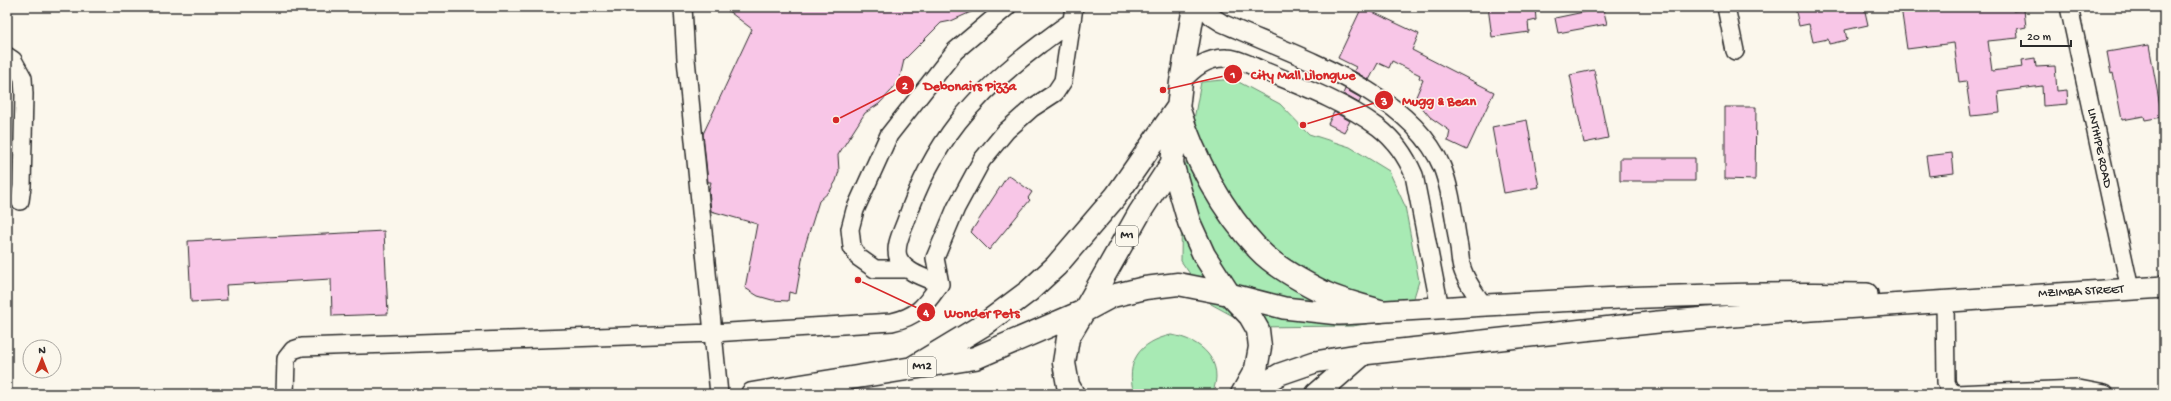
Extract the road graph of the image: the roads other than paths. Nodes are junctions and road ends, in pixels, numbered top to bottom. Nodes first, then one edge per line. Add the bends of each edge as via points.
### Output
1 (683, 7) edge
2 (1007, 7) edge
3 (1194, 7) edge
4 (1205, 7) edge
5 (1726, 7) edge
6 (2074, 7) edge
7 (1073, 14) edge
8 (1735, 51) dead end
9 (7, 56) edge
10 (1181, 82) junction
11 (1178, 107) junction
12 (1172, 163) junction
13 (20, 201) dead end
14 (908, 269) junction
15 (940, 284) junction
16 (2164, 287) edge
17 (2130, 289) junction
18 (1229, 294) junction
19 (1998, 298) junction
20 (1945, 301) junction
21 (1483, 305) junction
22 (1440, 308) junction
23 (1084, 312) junction
24 (1380, 312) junction
25 (713, 333) junction
26 (1363, 354) junction
27 (912, 368) junction
28 (285, 394) edge
29 (719, 394) edge
30 (752, 394) edge
31 (1073, 394) edge
32 (1242, 394) edge
33 (1246, 394) edge
34 (1317, 394) edge
35 (2105, 394) edge

1 - 25 street
2 - 14 street via 955,51 889,135 855,210 851,235 852,247 858,257 875,269
3 - 10 highway, M1
4 - 21 street via 1211,16 1222,24 1312,62 1381,98 1407,118 1442,167 1449,191 1463,271
5 - 8 street
6 - 17 street, LINTHIPE ROAD
7 - 14 street via 1010,66 975,100 951,129 924,176 897,247 899,258
7 - 15 street via 1063,81 1055,93 1032,108 1006,131 982,160 956,208 935,258
9 - 13 street via 13,60 23,78
10 - 11 highway, M1
10 - 22 street via 1193,69 1208,60 1228,58 1286,80 1347,108 1379,128 1406,156 1414,175
11 - 12 highway, M1
11 - 24 highway via 1197,156 1220,196 1259,251 1325,293
11 - 27 highway via 1116,196 1056,266 1029,291 985,324
12 - 18 highway, M1 via 1189,222 1204,255
12 - 23 highway, M1 via 1140,212
14 - 15 street
15 - 25 street via 925,306 908,318 892,322
16 - 17 main road, MZIMBA STREET
17 - 19 main road, MZIMBA STREET
18 - 23 highway, M12 via 1178,284 1145,288 1112,296
18 - 24 main road via 1308,312
18 - 32 highway via 1250,316 1258,330 1256,369
19 - 20 main road
19 - 21 main road via 1790,292
20 - 26 main road via 1665,322
20 - 35 street via 1946,382 1955,394 2079,389
21 - 22 main road
22 - 24 main road
23 - 27 highway, M12 via 975,358
23 - 31 highway, M12 via 1068,338 1064,363 1068,385
25 - 28 street via 302,348 294,350 286,359
25 - 29 street
26 - 33 main road via 1315,362 1280,374
26 - 34 highway
27 - 30 highway, M12

